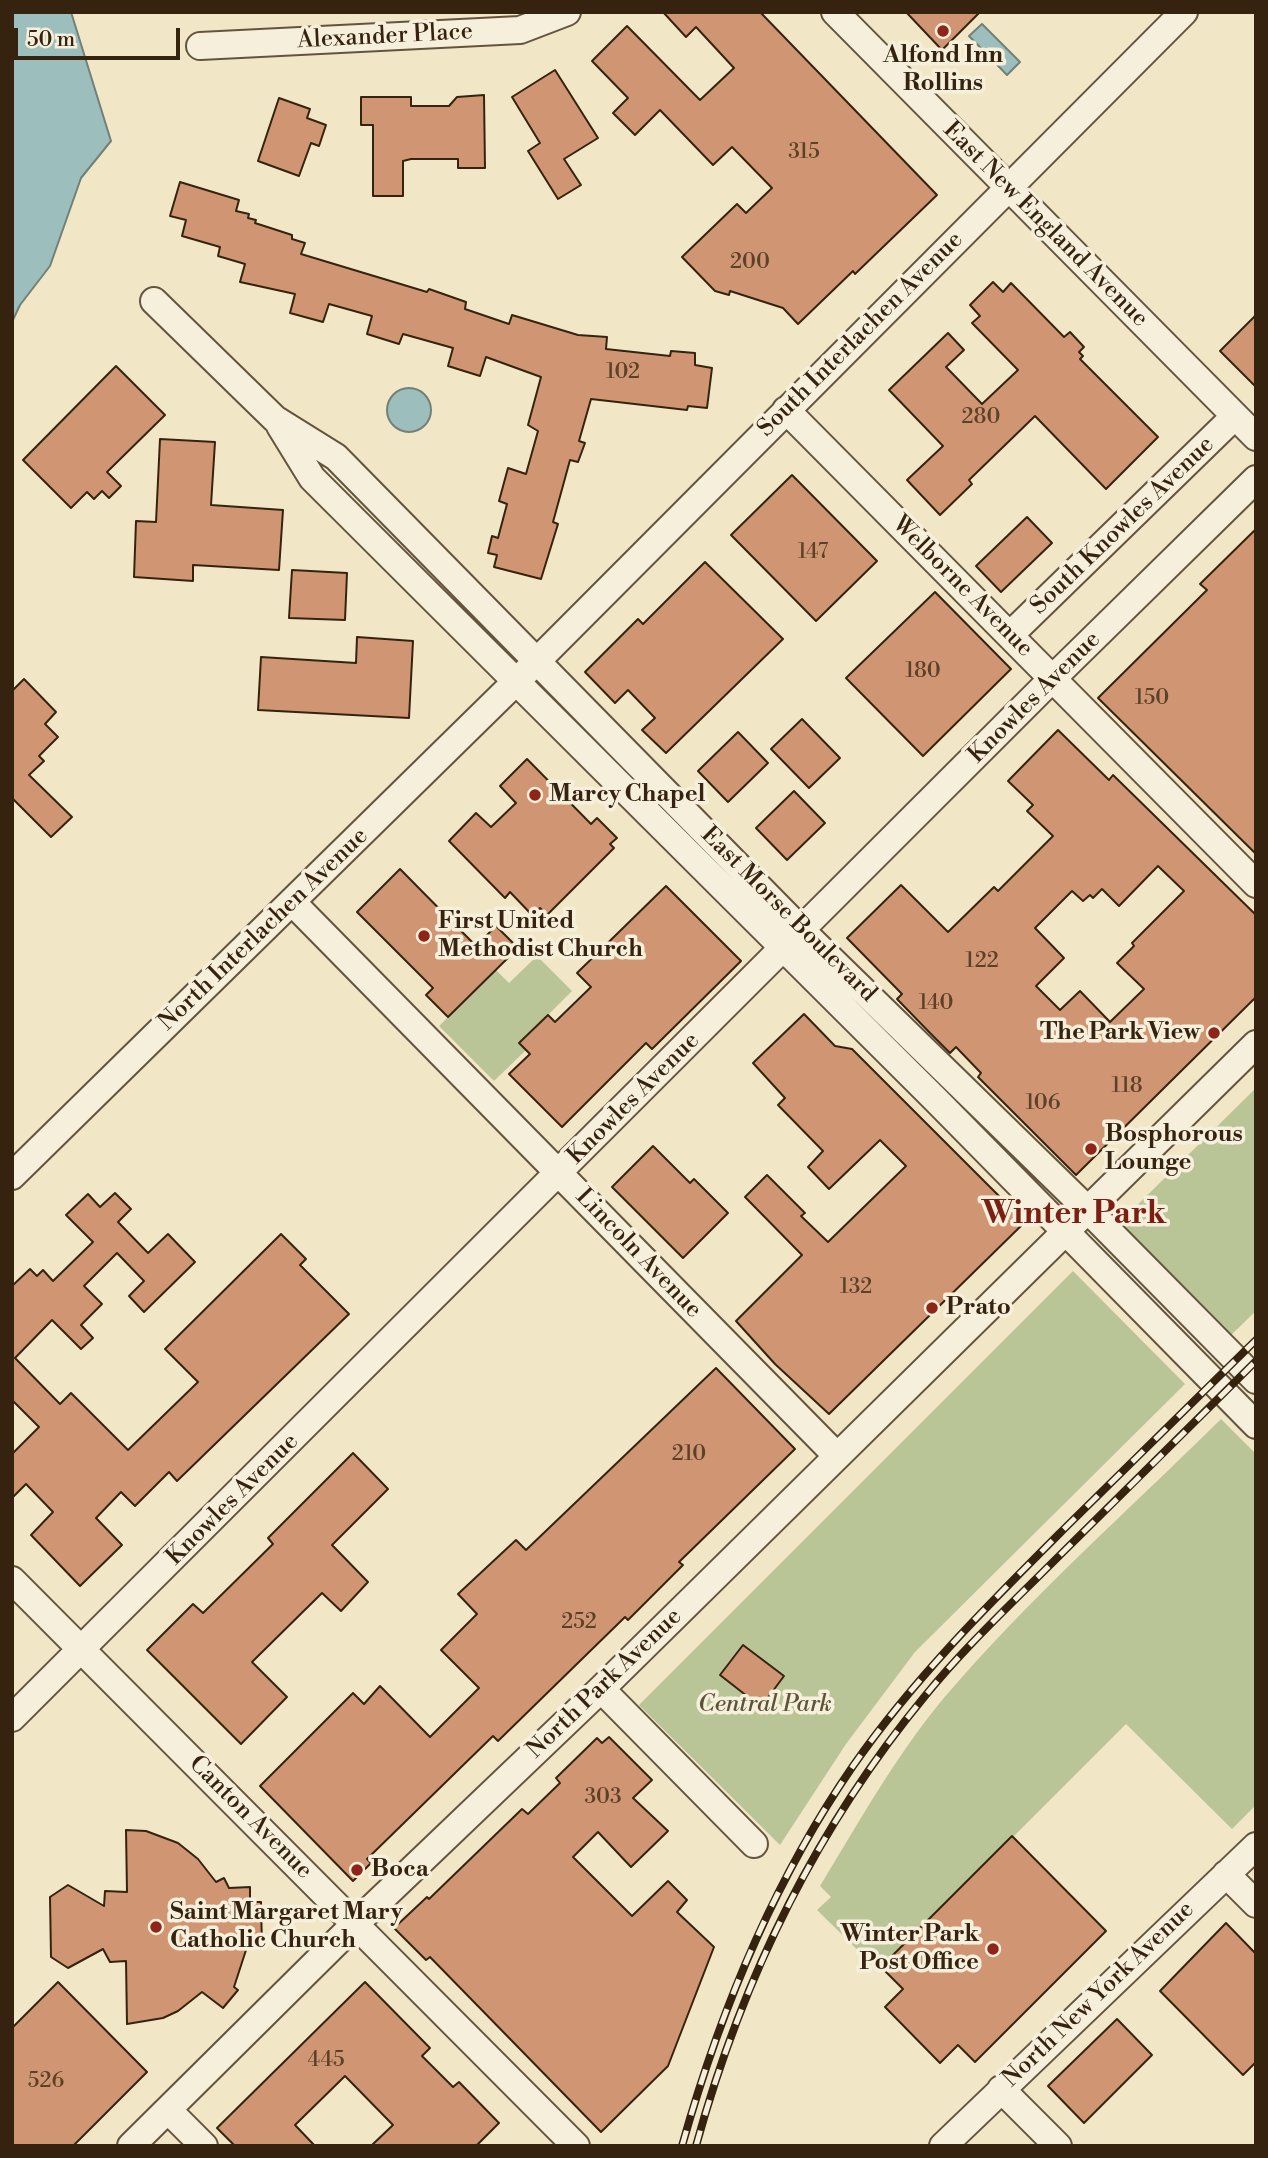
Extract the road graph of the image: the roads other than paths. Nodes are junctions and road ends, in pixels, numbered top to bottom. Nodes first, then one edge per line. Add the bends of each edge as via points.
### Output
1 (567, 12) edge
2 (835, 12) edge
3 (1184, 12) edge
4 (200, 46) dead end
5 (1008, 187) junction
6 (154, 301) dead end
7 (786, 410) junction
8 (1236, 416) junction
9 (275, 419) junction
10 (1256, 437) edge
11 (1256, 479) edge
12 (1010, 635) junction
13 (538, 660) junction
14 (1053, 678) junction
15 (516, 682) junction
16 (1256, 884) edge
17 (292, 902) junction
18 (801, 930) junction
19 (783, 948) junction
20 (1256, 1044) edge
21 (945, 1091) junction
22 (559, 1174) junction
23 (12, 1176) edge
24 (1077, 1221) junction
25 (1256, 1380) edge
26 (1256, 1425) edge
27 (837, 1456) junction
28 (12, 1580) edge
29 (83, 1649) junction
30 (601, 1689) junction
31 (12, 1718) edge
32 (754, 1844) dead end
33 (1256, 1846) edge
34 (1226, 1874) junction
35 (1256, 1904) edge
36 (355, 1924) junction
37 (1001, 2089) junction
38 (168, 2110) junction
39 (131, 2146) edge
40 (204, 2146) edge
41 (576, 2146) edge
42 (943, 2146) edge
43 (1058, 2146) edge

1 - 4 street, Alexander Place via 520,30
2 - 5 street, East New England Avenue
3 - 5 street, South Interlachen Avenue
5 - 7 street, South Interlachen Avenue
5 - 8 street, East New England Avenue
6 - 9 street, East Morse Boulevard
7 - 12 street, Welborne Avenue
7 - 13 street, South Interlachen Avenue
8 - 10 street, East New England Avenue
8 - 12 street, South Knowles Avenue
9 - 13 street, East Morse Boulevard via 335,457
9 - 15 street, East Morse Boulevard via 312,478
11 - 14 street, Knowles Avenue
12 - 14 street, Welborne Avenue
13 - 15 street, South Interlachen Avenue
13 - 18 street, East Morse Boulevard
14 - 16 street, Welborne Avenue
14 - 18 street, Knowles Avenue
15 - 17 street, North Interlachen Avenue
15 - 19 street, East Morse Boulevard
17 - 22 street, Lincoln Avenue
17 - 23 street, North Interlachen Avenue
18 - 19 street, Knowles Avenue
18 - 21 street, East Morse Boulevard
19 - 21 street, East Morse Boulevard
19 - 22 street, Knowles Avenue
20 - 24 street, North Park Avenue
21 - 24 street, East Morse Boulevard
22 - 27 street, Lincoln Avenue
22 - 29 street, Knowles Avenue
24 - 25 street
24 - 26 street
24 - 27 street, North Park Avenue
27 - 30 street, North Park Avenue
28 - 29 street, Canton Avenue
29 - 31 street, Knowles Avenue
29 - 36 street, Canton Avenue
30 - 32 street
30 - 36 street, North Park Avenue
33 - 34 street, North New York Avenue
34 - 35 street
34 - 37 street, North New York Avenue
36 - 38 street, North Park Avenue
36 - 41 street, Canton Avenue
37 - 42 street, North New York Avenue
37 - 43 street
38 - 39 street, North Park Avenue
38 - 40 street

